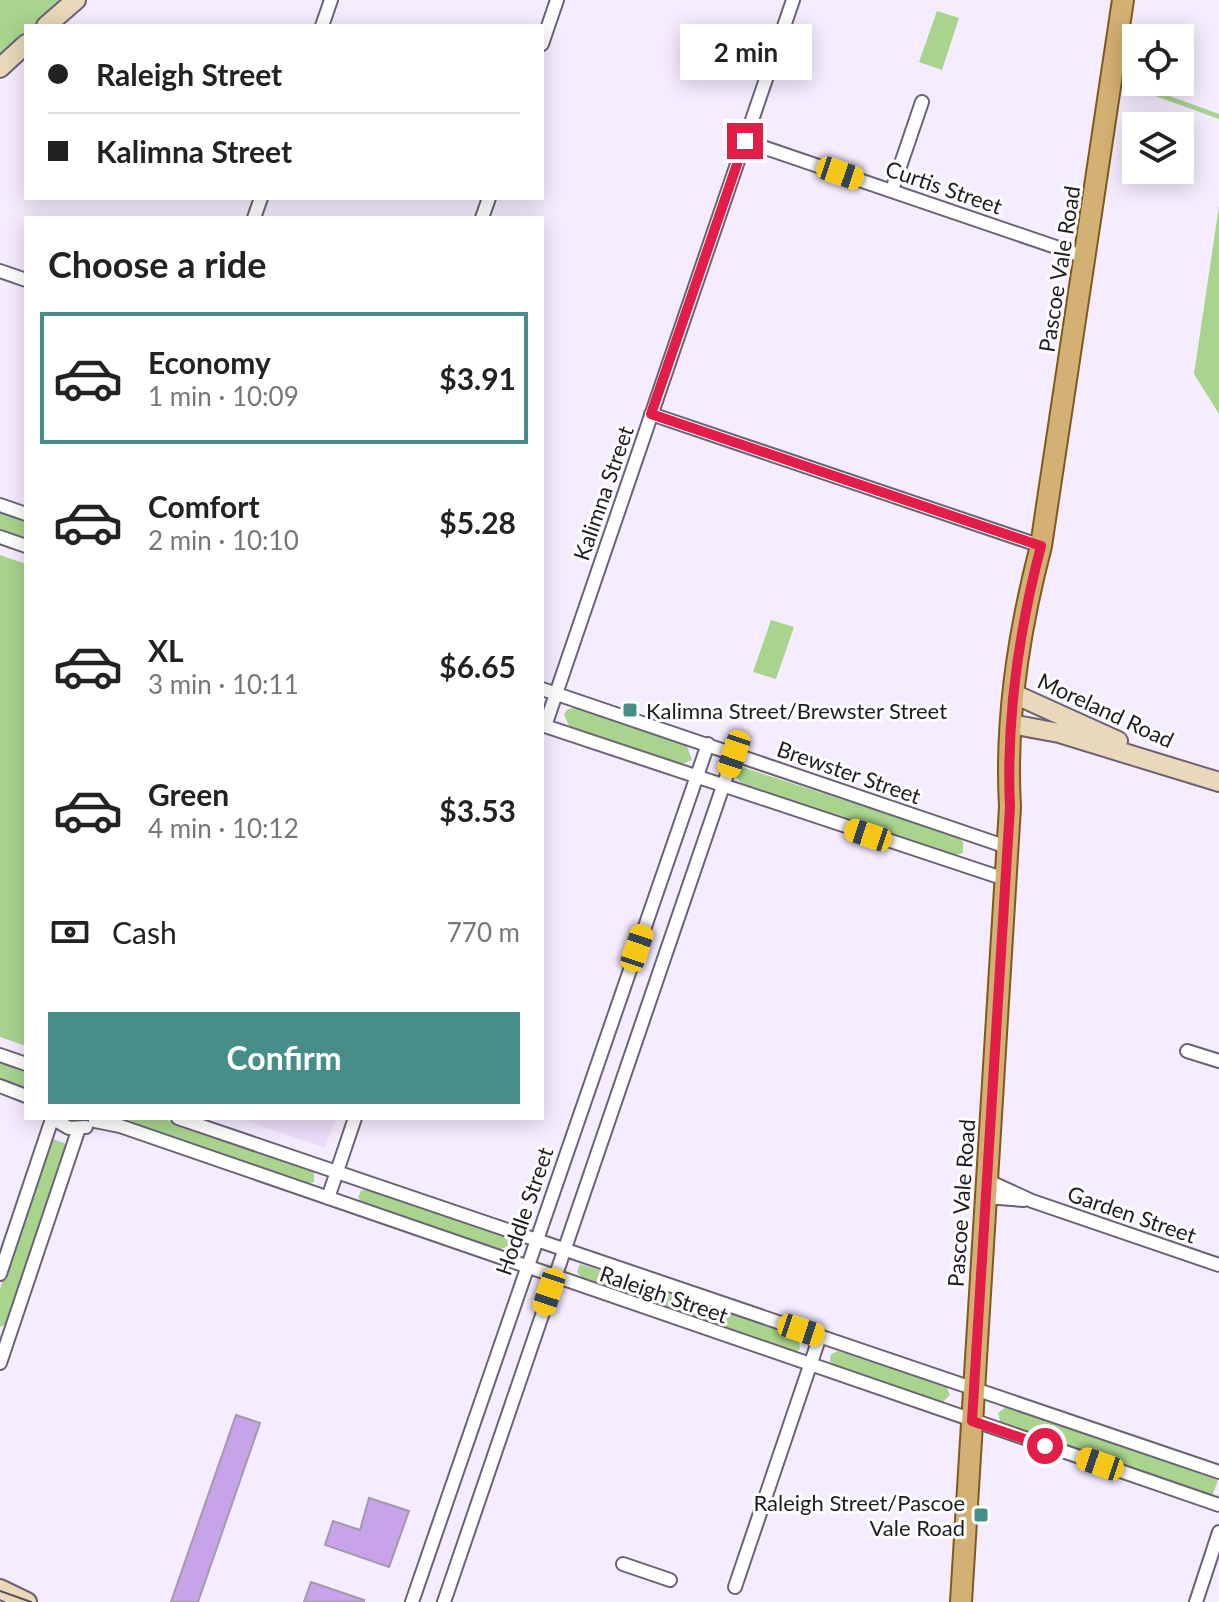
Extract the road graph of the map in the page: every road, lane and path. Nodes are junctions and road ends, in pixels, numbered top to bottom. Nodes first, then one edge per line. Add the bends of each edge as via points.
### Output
1 (76, 0) edge
2 (331, 0) edge
3 (557, 0) edge
4 (793, 0) edge
5 (1123, 0) edge
6 (48, 24) edge
7 (323, 24) edge
8 (544, 38) edge
9 (24, 46) edge
10 (0, 68) edge
11 (922, 102) dead end
12 (745, 141) junction
13 (892, 190) junction
14 (1085, 257) junction
15 (0, 271) edge
16 (24, 279) edge
17 (651, 414) junction
18 (0, 505) edge
19 (24, 513) edge
20 (0, 537) edge
21 (24, 545) edge
22 (1041, 546) junction
23 (548, 691) edge
24 (1021, 697) junction
25 (1017, 724) junction
26 (544, 725) edge
27 (708, 744) junction
28 (734, 754) junction
29 (1178, 769) junction
30 (696, 779) junction
31 (1219, 782) edge
32 (722, 787) junction
33 (1007, 847) junction
34 (1005, 879) junction
35 (1187, 1051) dead end
36 (0, 1055) edge
37 (1219, 1061) edge
38 (24, 1063) edge
39 (0, 1086) edge
40 (24, 1095) edge
41 (52, 1120) edge
42 (55, 1120) edge
43 (97, 1120) edge
44 (184, 1120) edge
45 (354, 1120) edge
46 (79, 1128) junction
47 (337, 1171) junction
48 (986, 1188) junction
49 (328, 1198) junction
50 (535, 1240) junction
51 (564, 1249) junction
52 (1219, 1265) edge
53 (526, 1266) junction
54 (0, 1274) edge
55 (554, 1276) junction
56 (820, 1336) junction
57 (0, 1363) edge
58 (811, 1366) junction
59 (974, 1388) junction
60 (972, 1421) junction
61 (1219, 1472) edge
62 (1219, 1505) edge
63 (1219, 1532) edge
64 (623, 1564) dead end
65 (670, 1580) dead end
66 (735, 1587) dead end
67 (0, 1589) edge
68 (27, 1602) edge
69 (412, 1602) edge
70 (444, 1602) edge
71 (961, 1602) edge
72 (1196, 1602) edge

1 - 6 main road
2 - 7 street
3 - 8 street
4 - 12 street, Kalimna Street
5 - 14 main road, Pascoe Vale Road
9 - 10 main road
11 - 13 street
12 - 13 street, Curtis Street
12 - 17 street, Kalimna Street
13 - 14 street, Curtis Street
14 - 22 main road, Pascoe Vale Road
15 - 16 street
17 - 22 street
17 - 23 street, Kalimna Street
18 - 19 street
20 - 21 street
22 - 24 main road, Pascoe Vale Road via 1030,591
23 - 26 street, Kalimna Street
23 - 27 street, Brewster Street
24 - 25 main road, Pascoe Vale Road
24 - 29 main road, Moreland Road
25 - 29 main road, Moreland Road
25 - 33 main road, Pascoe Vale Road
26 - 30 street
27 - 28 street, Brewster Street
27 - 30 street, Hoddle Street
28 - 32 street
28 - 33 street, Brewster Street
29 - 31 main road, Moreland Road
30 - 32 street
30 - 50 street, Hoddle Street
32 - 34 street
32 - 51 street
33 - 34 main road, Pascoe Vale Road
34 - 48 main road, Pascoe Vale Road
35 - 37 street
36 - 38 street
39 - 40 street
41 - 54 street
42 - 46 street
43 - 46 street
43 - 49 street, Raleigh Street
44 - 47 street, Raleigh Street
45 - 47 street
46 - 57 street
47 - 49 street
47 - 50 street, Raleigh Street
48 - 52 street, Garden Street
48 - 59 main road, Pascoe Vale Road
49 - 53 street, Raleigh Street
50 - 51 street, Raleigh Street
50 - 53 street, Hoddle Street
51 - 55 street
51 - 56 street, Raleigh Street
53 - 55 street, Raleigh Street
53 - 69 street, Hoddle Street
55 - 58 street, Raleigh Street
55 - 70 street
56 - 58 street
56 - 59 street, Raleigh Street
58 - 60 street, Raleigh Street
58 - 66 street
59 - 60 main road, Pascoe Vale Road
59 - 61 street, Raleigh Street
60 - 62 street, Raleigh Street
60 - 71 main road, Pascoe Vale Road
63 - 72 street
64 - 65 street
67 - 68 main road

